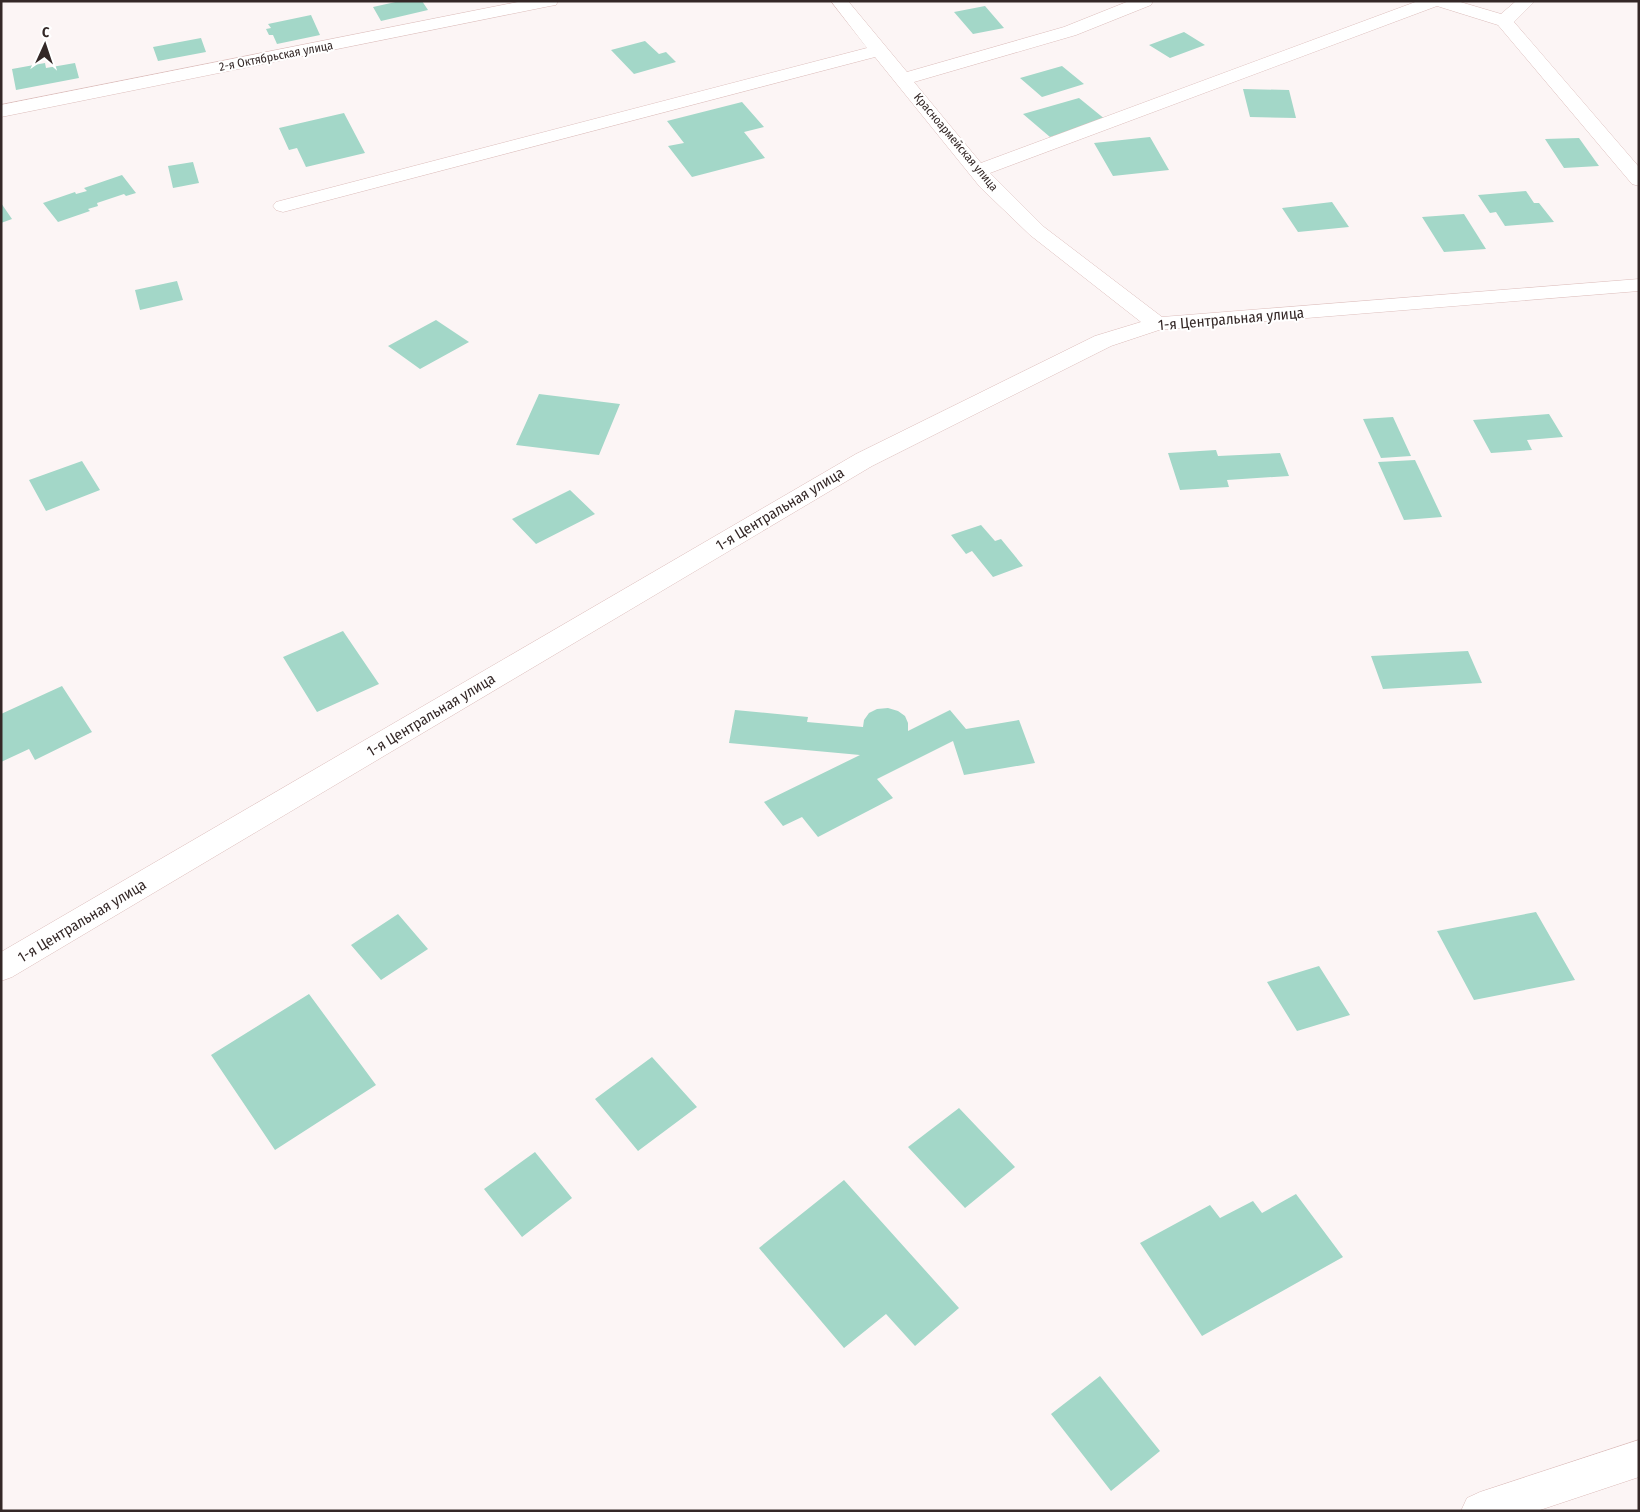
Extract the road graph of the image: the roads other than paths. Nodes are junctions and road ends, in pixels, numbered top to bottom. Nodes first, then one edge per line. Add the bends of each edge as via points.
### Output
1 (550, 1) edge
2 (839, 1) edge
3 (1145, 1) edge
4 (1436, 1) edge
5 (1527, 1) edge
6 (1504, 20) junction
7 (879, 50) junction
8 (903, 80) junction
9 (1, 111) edge
10 (978, 171) junction
11 (1639, 180) edge
12 (283, 206) dead end
13 (1639, 285) edge
14 (1157, 324) junction
15 (1, 968) edge
16 (1639, 1458) edge
17 (1480, 1511) edge

1 - 9 street, 2-я Октябрьская улица
2 - 7 street, Красноармейская улица
3 - 8 street via 1070,30
4 - 6 street
4 - 10 street
5 - 6 street
6 - 11 street
7 - 8 street, Красноармейская улица
7 - 12 street
8 - 10 street, Красноармейская улица
10 - 14 street, Красноармейская улица via 1038,231
13 - 14 street, 1-я Центральная улица
14 - 15 street, 1-я Центральная улица via 1103,341 864,460
16 - 17 street

